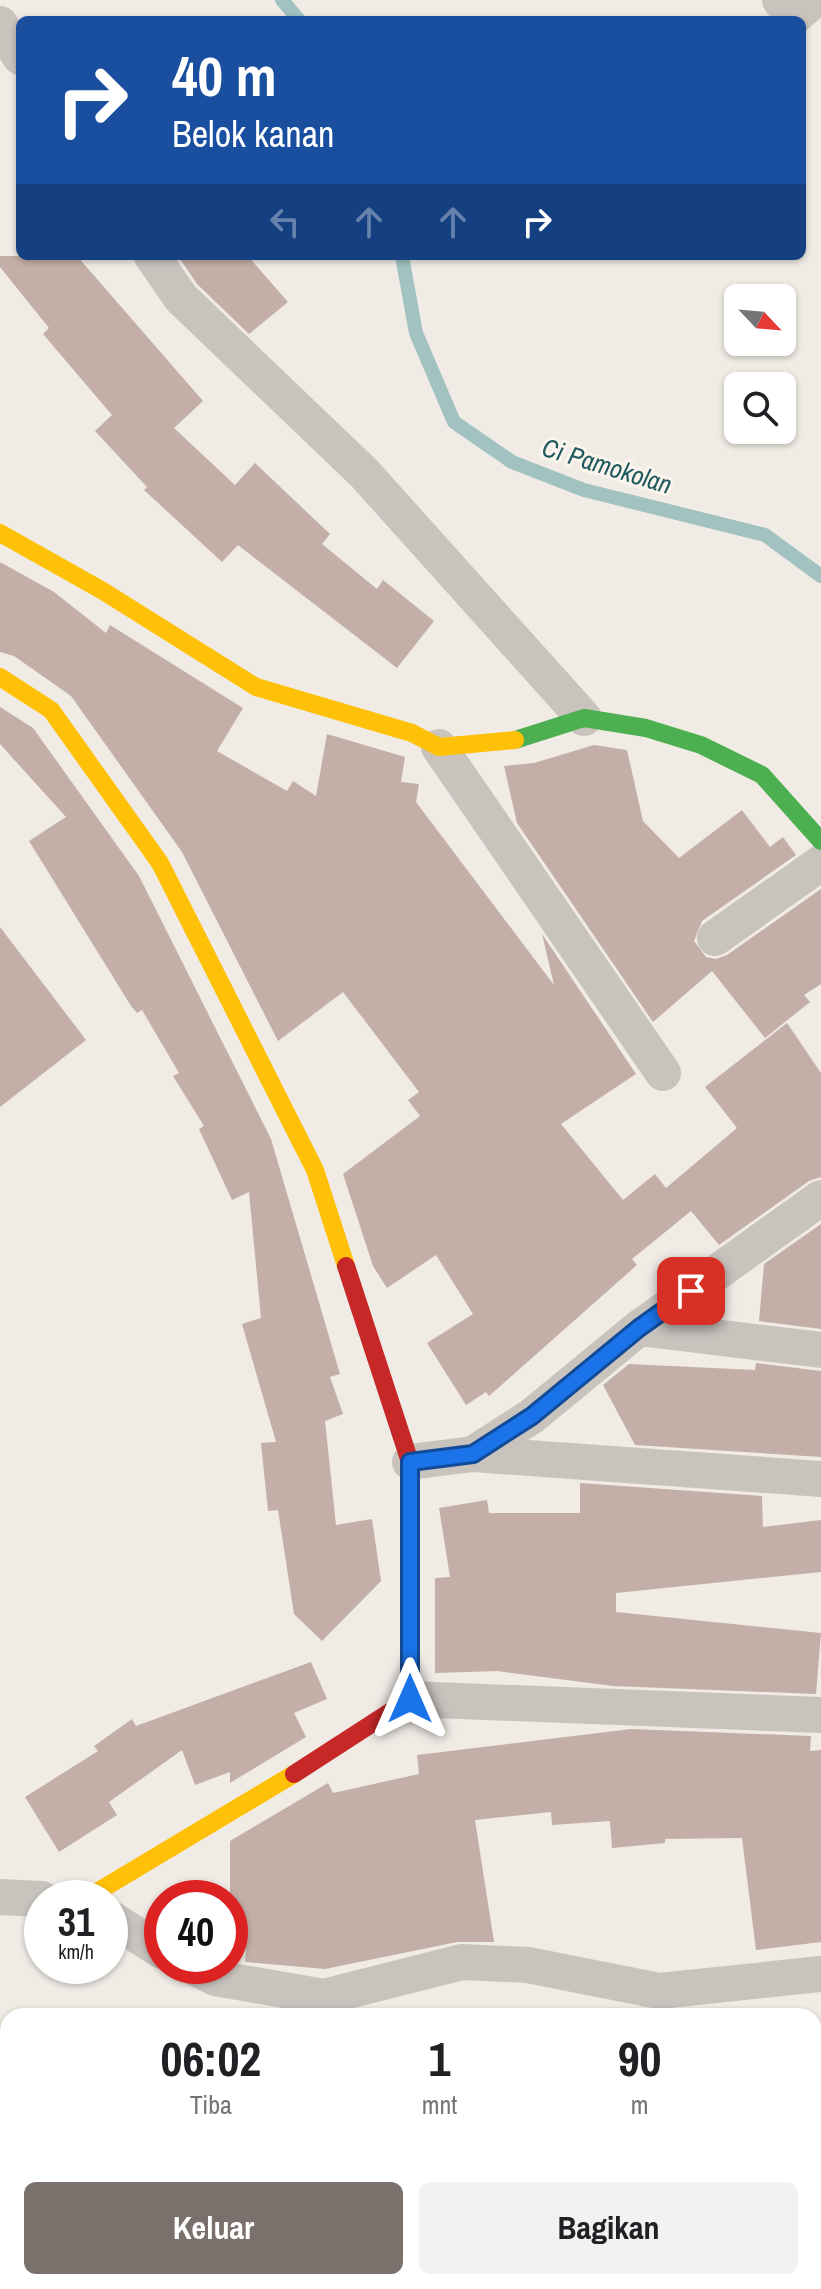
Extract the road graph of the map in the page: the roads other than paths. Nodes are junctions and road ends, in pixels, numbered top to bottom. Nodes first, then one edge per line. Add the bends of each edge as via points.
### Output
1 (814, 0) edge
2 (795, 16) edge
3 (0, 24) edge
4 (16, 50) edge
5 (155, 260) edge
6 (0, 533) edge
7 (0, 677) edge
8 (584, 718) junction
9 (439, 747) junction
10 (821, 841) edge
11 (821, 863) edge
12 (715, 938) dead end
13 (663, 1073) dead end
14 (821, 1198) edge
15 (639, 1328) junction
16 (821, 1350) edge
17 (473, 1454) junction
18 (410, 1462) junction
19 (821, 1479) edge
20 (410, 1699) junction
21 (821, 1715) edge
22 (117, 1880) edge
23 (0, 1897) edge
24 (24, 1898) edge
25 (821, 1974) edge
26 (248, 1984) edge
27 (670, 2004) edge

1 - 2 street
3 - 4 street
5 - 8 street via 181,298 364,473
6 - 9 street via 256,687 412,733
7 - 18 street via 51,710 160,863 315,1170
8 - 9 street via 526,739
8 - 10 street via 646,728 701,745 762,775
9 - 13 street
11 - 12 street
14 - 15 street
15 - 16 street
15 - 17 street via 532,1416
17 - 18 street
17 - 19 street
18 - 20 street
20 - 21 street
20 - 22 street
23 - 24 street
25 - 27 street
26 - 27 street via 324,1997 462,1962 528,1965

